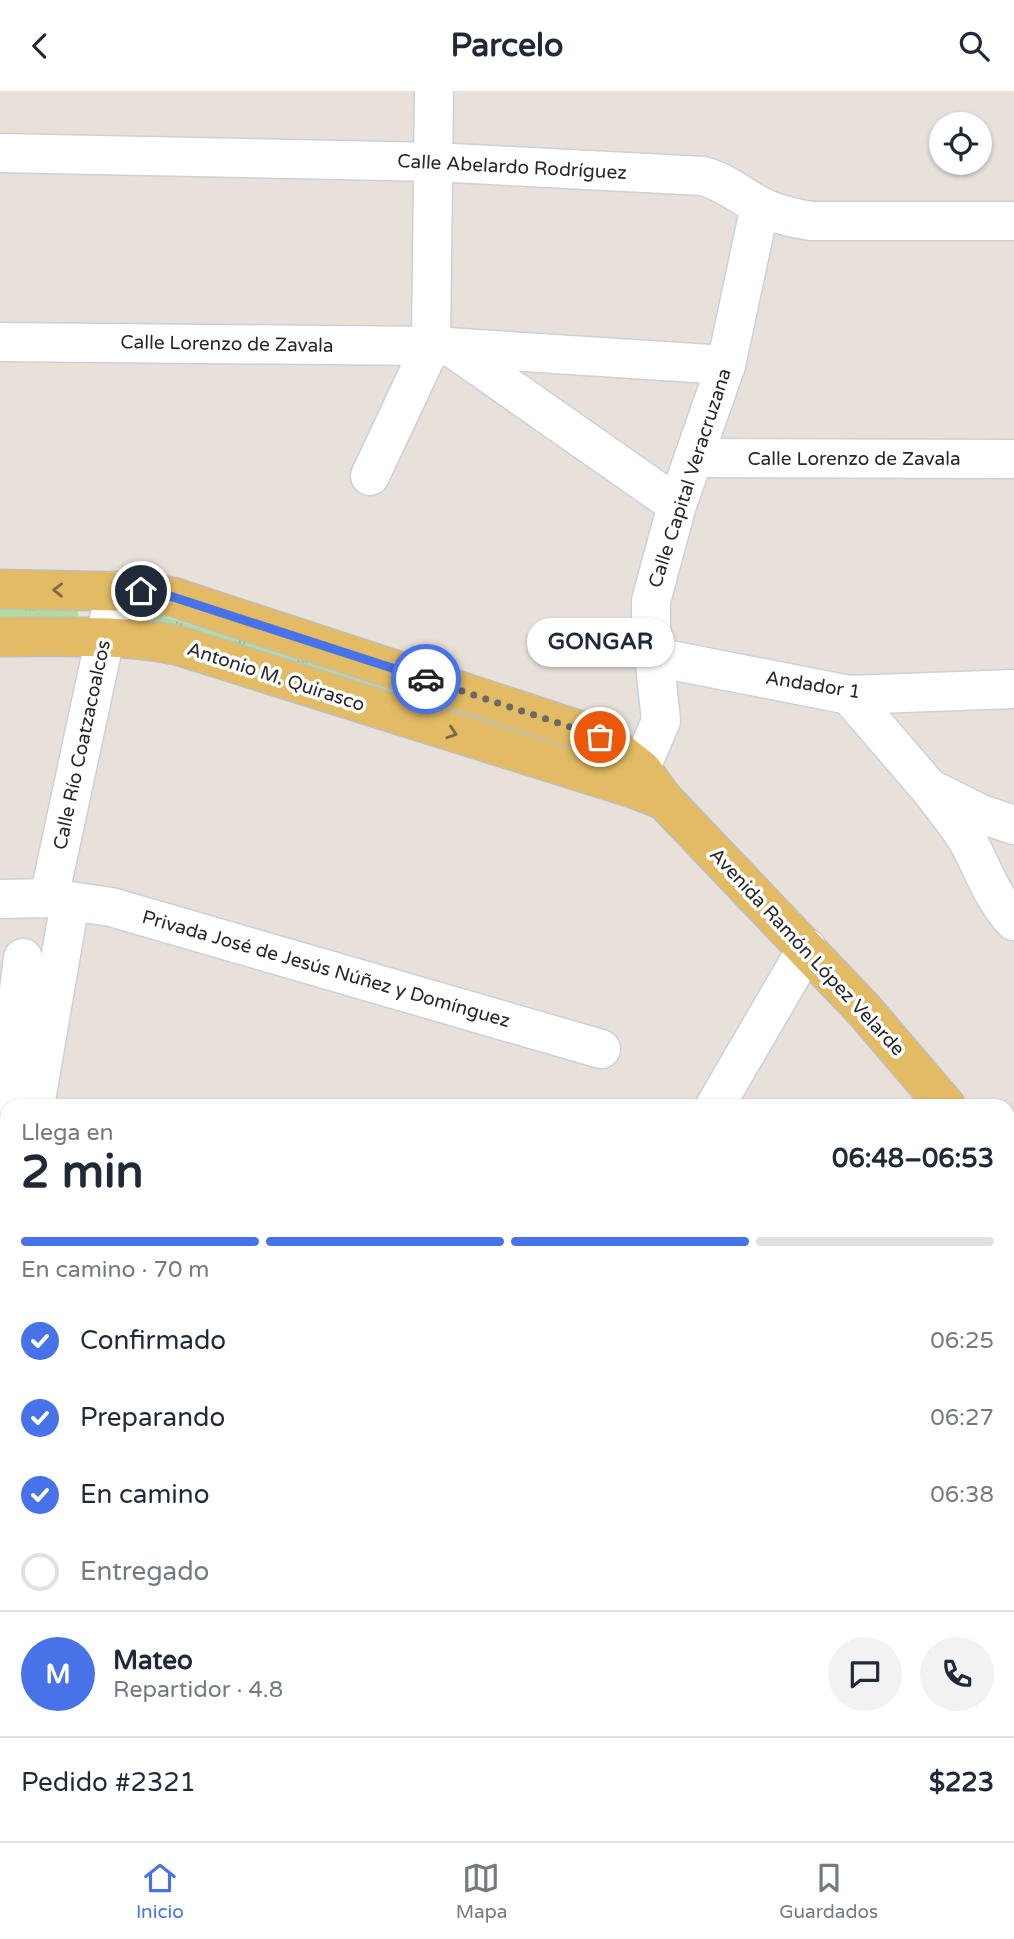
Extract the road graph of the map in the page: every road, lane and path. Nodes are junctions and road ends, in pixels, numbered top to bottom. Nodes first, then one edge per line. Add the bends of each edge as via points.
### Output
1 (434, 91) edge
2 (0, 153) edge
3 (434, 162) junction
4 (760, 206) junction
5 (1014, 221) edge
6 (0, 342) edge
7 (442, 348) junction
8 (726, 365) junction
9 (694, 458) junction
10 (1014, 459) edge
11 (370, 476) dead end
12 (677, 505) junction
13 (0, 589) edge
14 (115, 591) junction
15 (0, 637) edge
16 (104, 637) junction
17 (655, 657) junction
18 (1014, 689) edge
19 (849, 695) junction
20 (646, 786) junction
21 (929, 788) junction
22 (1014, 825) edge
23 (0, 899) edge
24 (59, 900) junction
25 (1014, 921) edge
26 (807, 947) junction
27 (23, 958) dead end
28 (55, 990) junction
29 (18, 1003) junction
30 (601, 1049) dead end
31 (6, 1099) edge
32 (36, 1099) edge
33 (719, 1099) edge
34 (940, 1099) edge

1 - 3 street
2 - 3 street, Calle Abelardo Rodríguez
3 - 4 street, Calle Abelardo Rodríguez via 703,177 726,184
3 - 7 street
4 - 5 street, Calle Abelardo Rodríguez via 811,221
4 - 8 street, Calle Capital Veracruzana
6 - 7 street, Calle Lorenzo de Zavala
7 - 8 street, Calle Lorenzo de Zavala
7 - 11 street
7 - 12 street
8 - 9 street, Calle Capital Veracruzana
9 - 10 street, Calle Lorenzo de Zavala
9 - 12 street, Calle Capital Veracruzana
12 - 17 street, Calle Capital Veracruzana via 651,601
14 -> 13 main road
14 - 16 street, Calle Río Coatzacoalcos
14 - 20 main road via 173,597 600,737
15 - 16 main road, Antonio M. Quirasco
16 -> 20 main road, Antonio M. Quirasco via 176,645
16 - 24 street, Calle Río Coatzacoalcos
17 - 19 street, Andador 1
17 - 20 street, Calle Capital Veracruzana via 661,721
18 - 19 street, Andador 1
19 - 21 street
20 - 26 main road, Avenida Ramón López Velarde
21 - 22 street
21 - 25 street via 967,840 989,886
23 - 24 street, Privada José de Jesús Núñez y Domínguez
24 - 28 street, Calle Río Coatzacoalcos
24 - 30 street, Privada José de Jesús Núñez y Domínguez via 158,919
26 - 33 street
26 - 34 main road, Avenida Ramón López Velarde
27 - 29 street
28 - 29 street
28 - 32 street, Calle Río Coatzacoalcos
29 - 31 street

